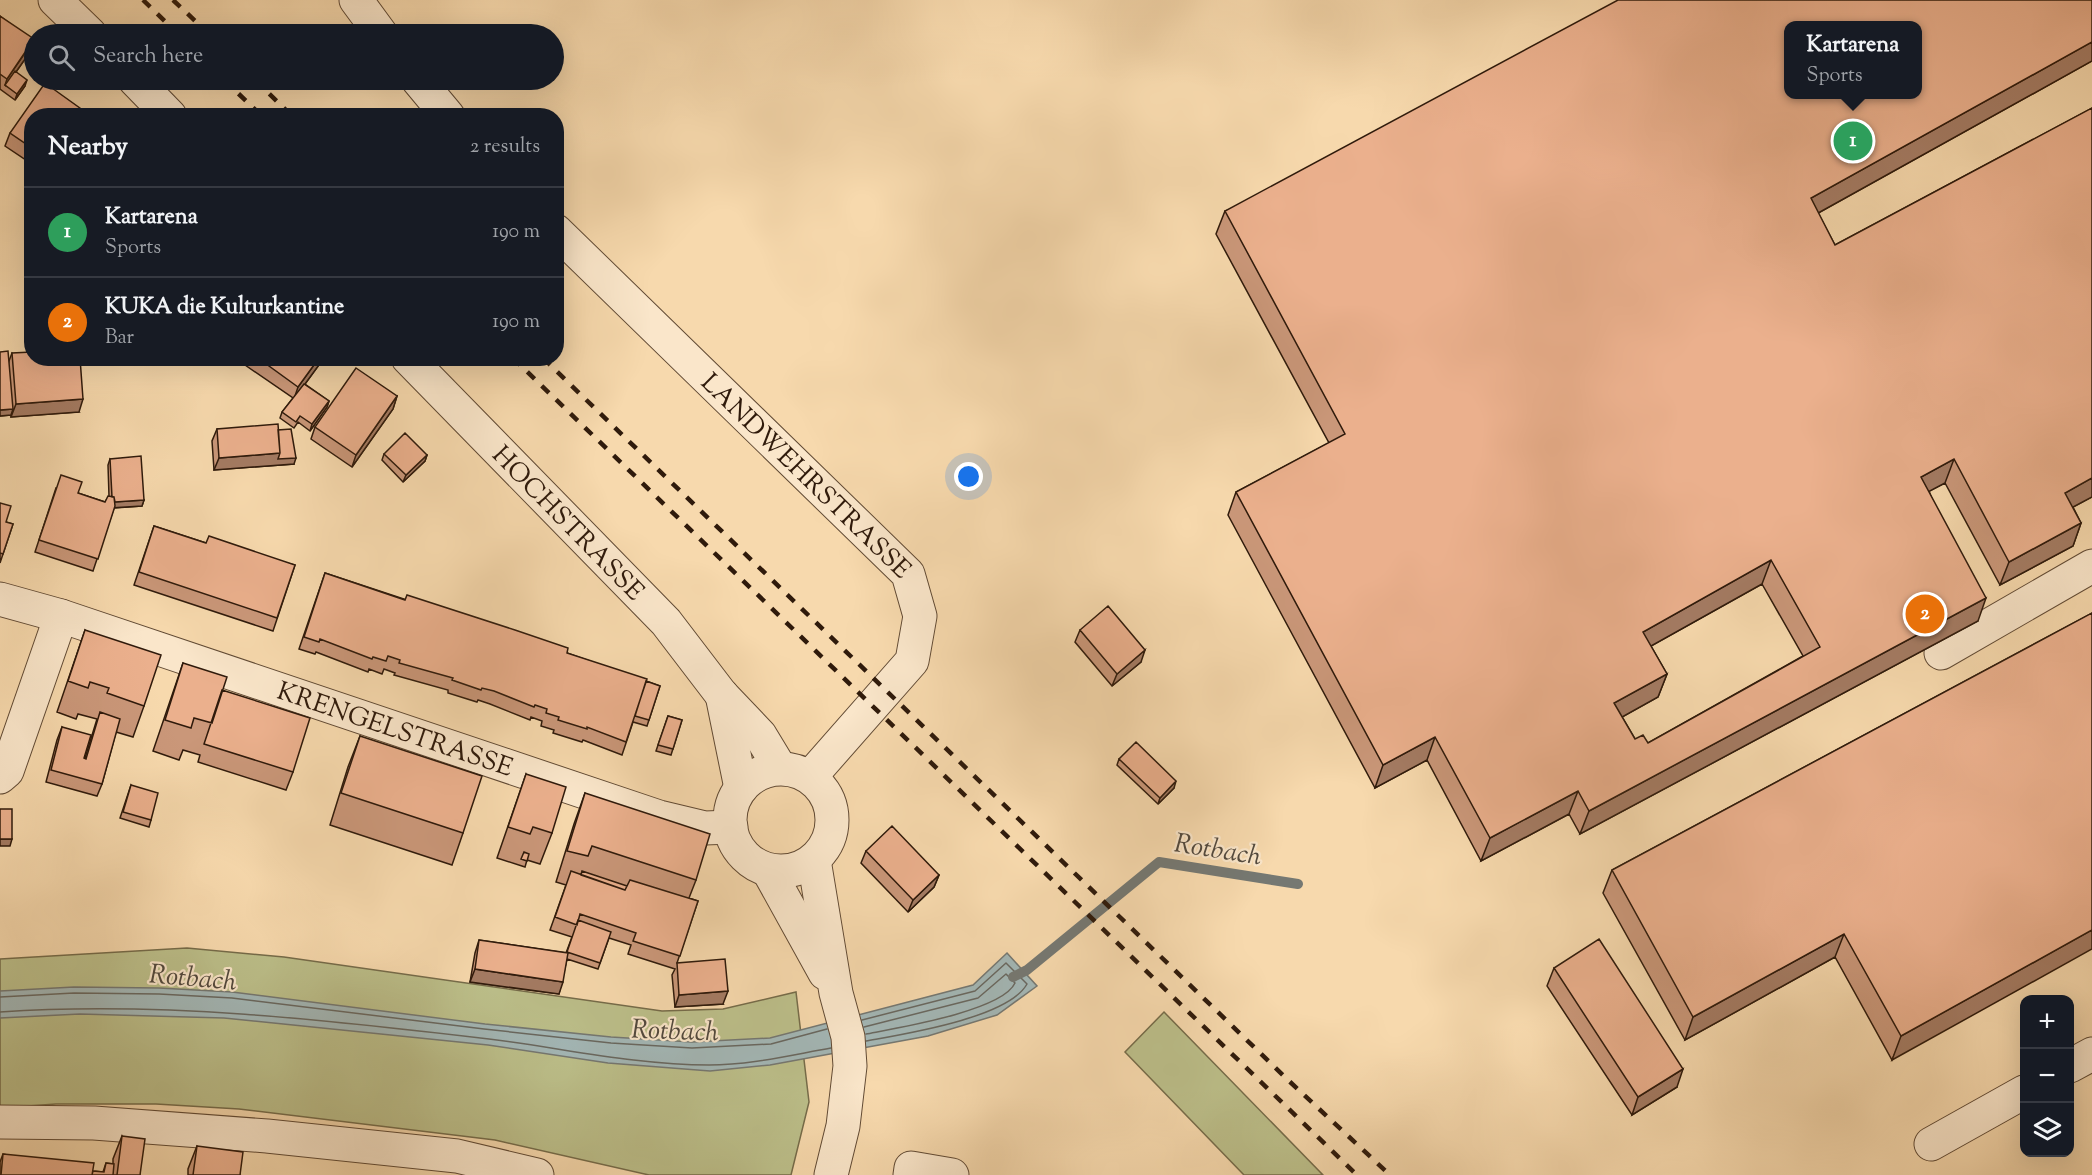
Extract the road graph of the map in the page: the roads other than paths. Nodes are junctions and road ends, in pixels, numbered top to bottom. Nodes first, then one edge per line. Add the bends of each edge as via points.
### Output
1 (55, 0) edge
2 (356, 0) edge
3 (80, 24) edge
4 (374, 24) edge
5 (145, 90) edge
6 (426, 90) edge
7 (162, 108) edge
8 (441, 108) edge
9 (564, 239) edge
10 (416, 366) edge
11 (2092, 566) edge
12 (0, 599) edge
13 (61, 616) junction
14 (1941, 653) edge
15 (722, 694) junction
16 (795, 773) junction
17 (0, 777) edge
18 (741, 788) junction
19 (731, 827) junction
20 (814, 860) junction
21 (768, 870) junction
22 (836, 993) junction
23 (2092, 1054) edge
24 (2074, 1064) edge
25 (2020, 1095) edge
26 (0, 1122) edge
27 (1931, 1144) dead end
28 (537, 1175) edge
29 (831, 1175) edge
30 (910, 1175) edge
31 (952, 1175) edge

1 - 3 street
2 - 4 street
5 - 7 street
6 - 8 street
9 - 16 street, LANDWEHRSTRASSE via 908,574 920,616 912,661
10 - 15 street, HOCHSTRASSE via 666,622
11 - 14 street
12 - 13 street, KRENGELSTRASSE
13 - 17 street via 7,771
13 - 19 street, KRENGELSTRASSE via 659,817 705,828
15 - 16 street, HOCHSTRASSE
15 - 18 street, HOCHSTRASSE
16 - 18 street via 765,771
16 - 20 street via 821,788 830,801 831,833
18 - 19 street via 730,813
19 - 21 street via 743,854
20 - 21 street via 800,868
20 - 22 street
21 - 22 street
22 - 29 street via 848,1037 850,1066 843,1126
23 - 24 street
25 - 27 street
26 - 28 street via 267,1136 457,1156
30 - 31 street via 911,1168

